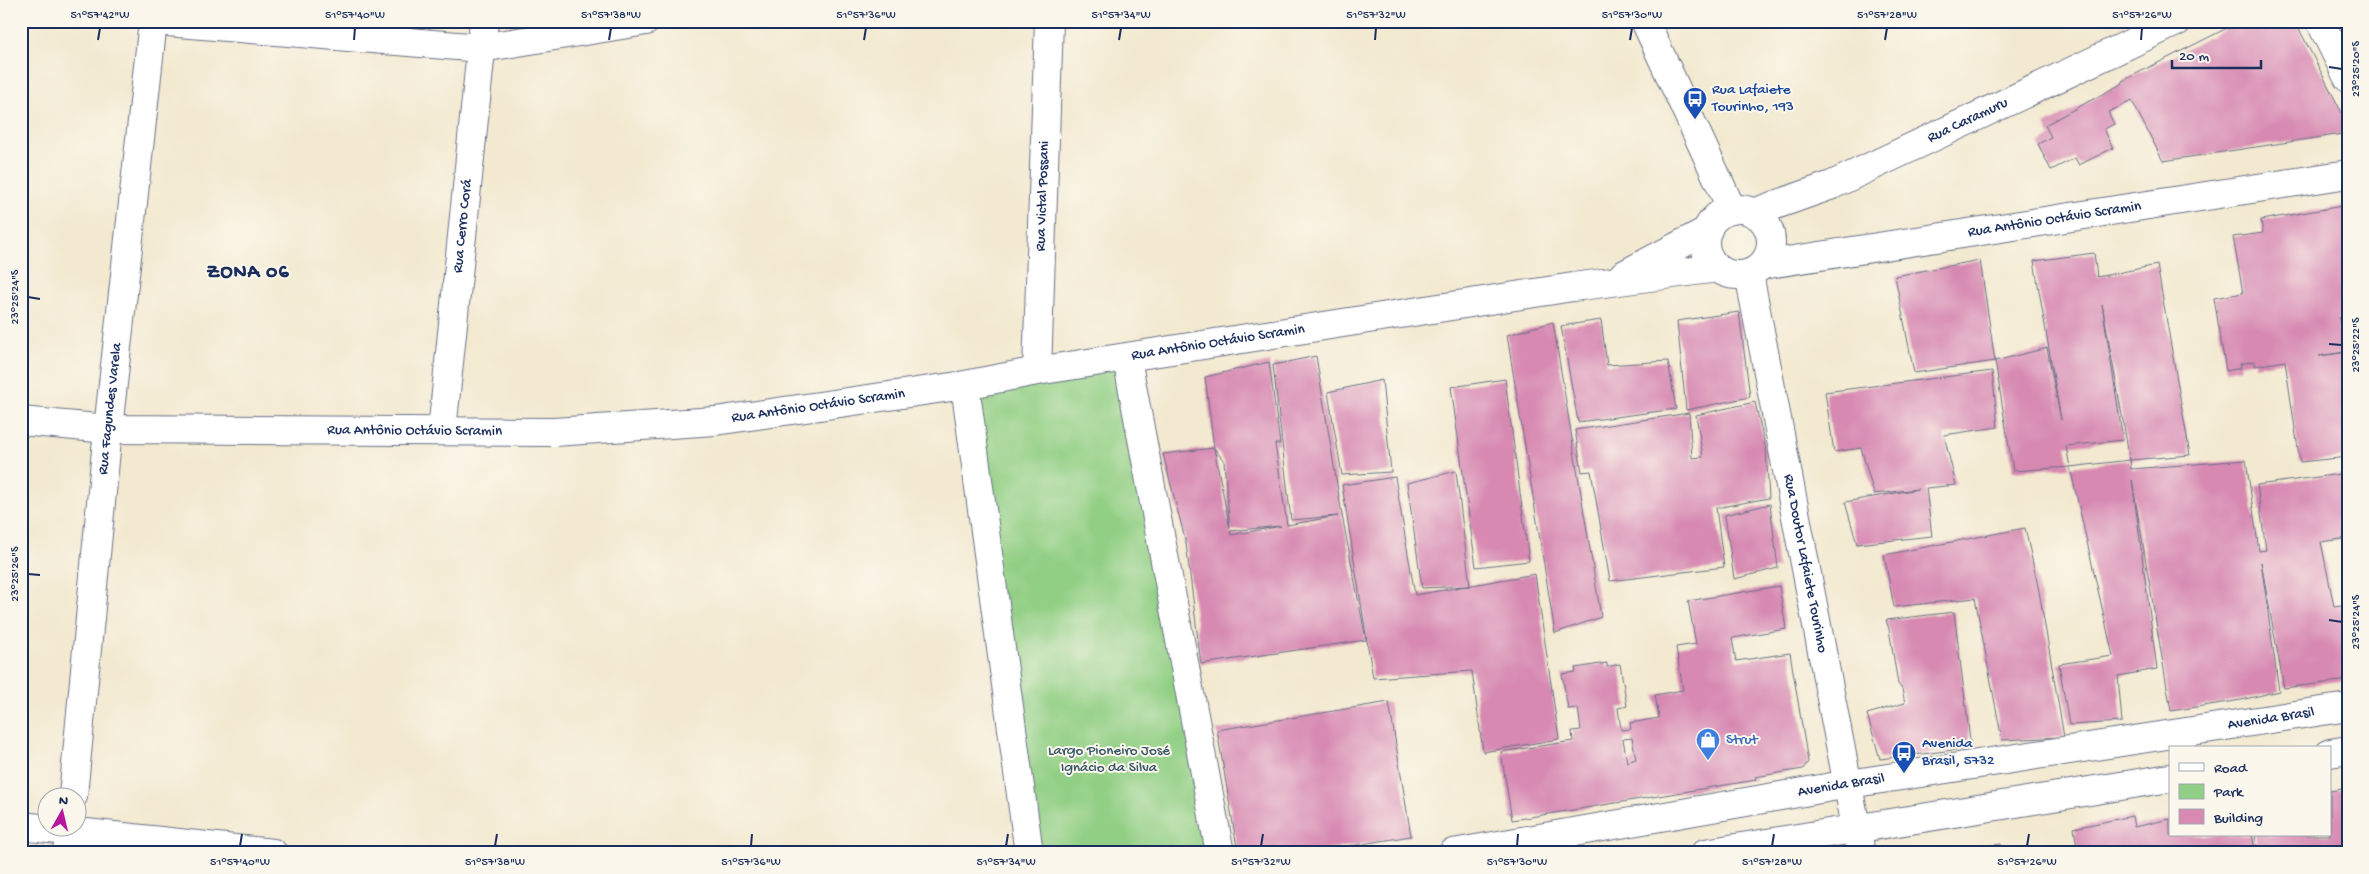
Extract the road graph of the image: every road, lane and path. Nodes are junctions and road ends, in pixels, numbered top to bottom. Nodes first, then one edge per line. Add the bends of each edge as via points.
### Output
1 (154, 21) edge
2 (484, 21) edge
3 (646, 21) edge
4 (1049, 21) edge
5 (1645, 21) edge
6 (2178, 21) edge
7 (2320, 21) edge
8 (481, 48) junction
9 (2348, 78) edge
10 (2348, 174) edge
11 (1742, 211) junction
12 (1708, 230) junction
13 (1718, 268) junction
14 (1755, 269) junction
15 (1606, 284) junction
16 (1127, 359) junction
17 (1037, 371) junction
18 (966, 385) junction
19 (21, 421) edge
20 (108, 429) junction
21 (442, 431) junction
22 (2348, 707) edge
23 (2348, 750) edge
24 (2332, 753) edge
25 (2169, 778) edge
26 (1849, 784) junction
27 (74, 786) edge
28 (21, 826) edge
29 (69, 837) edge
30 (1859, 841) edge
31 (273, 853) edge
32 (1029, 853) edge
33 (1220, 853) edge
34 (1453, 853) edge
35 (1705, 853) edge

1 - 8 street
1 - 20 street, Rua Fagundes Varela
2 - 8 street, Rua Cerro Corá
3 - 8 street
4 - 17 street, Rua Victal Possani
5 - 11 street
6 - 11 street, Rua Caramuru via 1832,185
7 - 9 street
8 - 21 street, Rua Cerro Corá
10 - 14 street, Rua Antônio Octávio Scramin
11 - 12 street via 1722,214
11 - 14 street via 1762,219 1771,238 1771,249
12 - 13 street via 1706,250
12 - 15 street, Rua Antônio Octávio Scramin
13 - 14 street via 1738,275
13 - 15 street, Rua Antônio Octávio Scramin
14 - 26 street, Rua Doutor Lafaiete Tourinho
15 - 16 street, Rua Antônio Octávio Scramin
16 - 17 street, Rua Antônio Octávio Scramin
16 - 33 street
17 - 18 street, Rua Antônio Octávio Scramin
18 - 21 street, Rua Antônio Octávio Scramin via 715,421 554,432
18 - 32 street
19 - 20 street, Rua Antônio Octávio Scramin
20 - 21 street, Rua Antônio Octávio Scramin
20 - 27 street, Rua Fagundes Varela
22 - 26 street, Avenida Brasil
23 - 24 street
25 - 30 street
26 - 30 street, Rua Doutor Lafaiete Tourinho
26 - 34 street, Avenida Brasil
28 - 29 street
29 - 31 street
30 - 35 street

